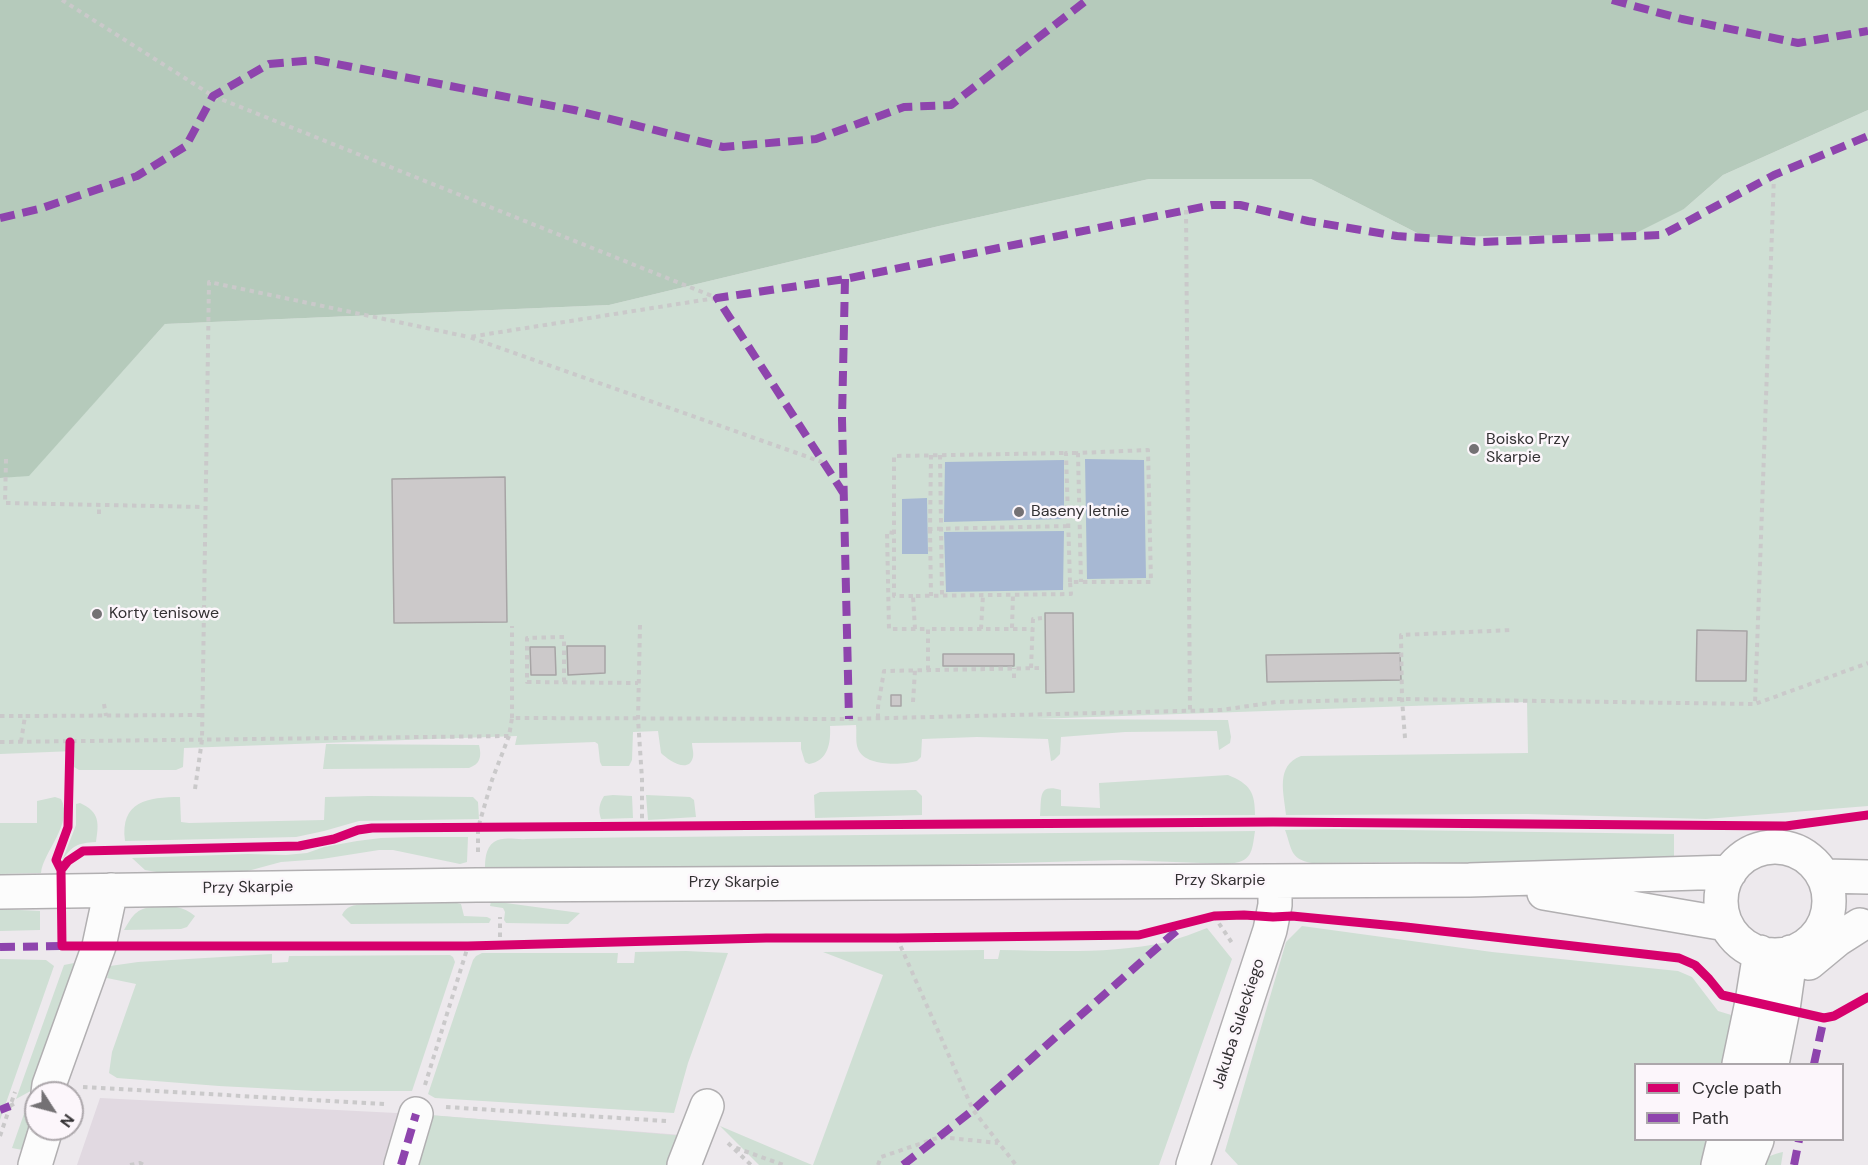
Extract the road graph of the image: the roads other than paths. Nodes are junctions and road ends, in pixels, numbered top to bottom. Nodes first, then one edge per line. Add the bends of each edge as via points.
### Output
1 (1730, 872) junction
2 (1824, 876) junction
3 (1868, 877) edge
4 (1468, 880) junction
5 (1275, 881) junction
6 (111, 890) junction
7 (0, 892) edge
8 (1824, 923) junction
9 (1726, 924) junction
10 (1864, 925) edge
11 (1775, 952) junction
12 (1786, 992) junction
13 (1739, 1063) edge
14 (1772, 1063) edge
15 (50, 1081) edge
16 (707, 1106) dead end
17 (416, 1114) road end
18 (42, 1141) edge
19 (1724, 1141) edge
20 (1757, 1141) edge
21 (34, 1165) edge
22 (401, 1165) edge
23 (684, 1165) edge
24 (1193, 1165) edge
25 (1718, 1165) edge
26 (1747, 1165) edge

1 - 2 street via 1750,852 1778,846 1805,855
1 - 4 street, Przy Skarpie
1 - 9 street via 1721,897
2 - 3 street
2 - 8 street via 1829,908
4 - 5 street, Przy Skarpie
4 - 9 street, Przy Skarpie
5 - 6 street, Przy Skarpie
5 - 24 street, Jakuba Suleckiego via 1270,930
6 - 7 street, Przy Skarpie
6 - 15 street via 99,946
8 - 10 street
8 - 11 street via 1811,942
9 - 11 street via 1740,941
10 - 12 street via 1838,939 1811,961
11 - 12 street
11 - 13 street via 1752,1002
12 - 14 street
16 - 23 street
17 - 22 street
18 - 21 street
19 - 25 street
20 - 26 street

